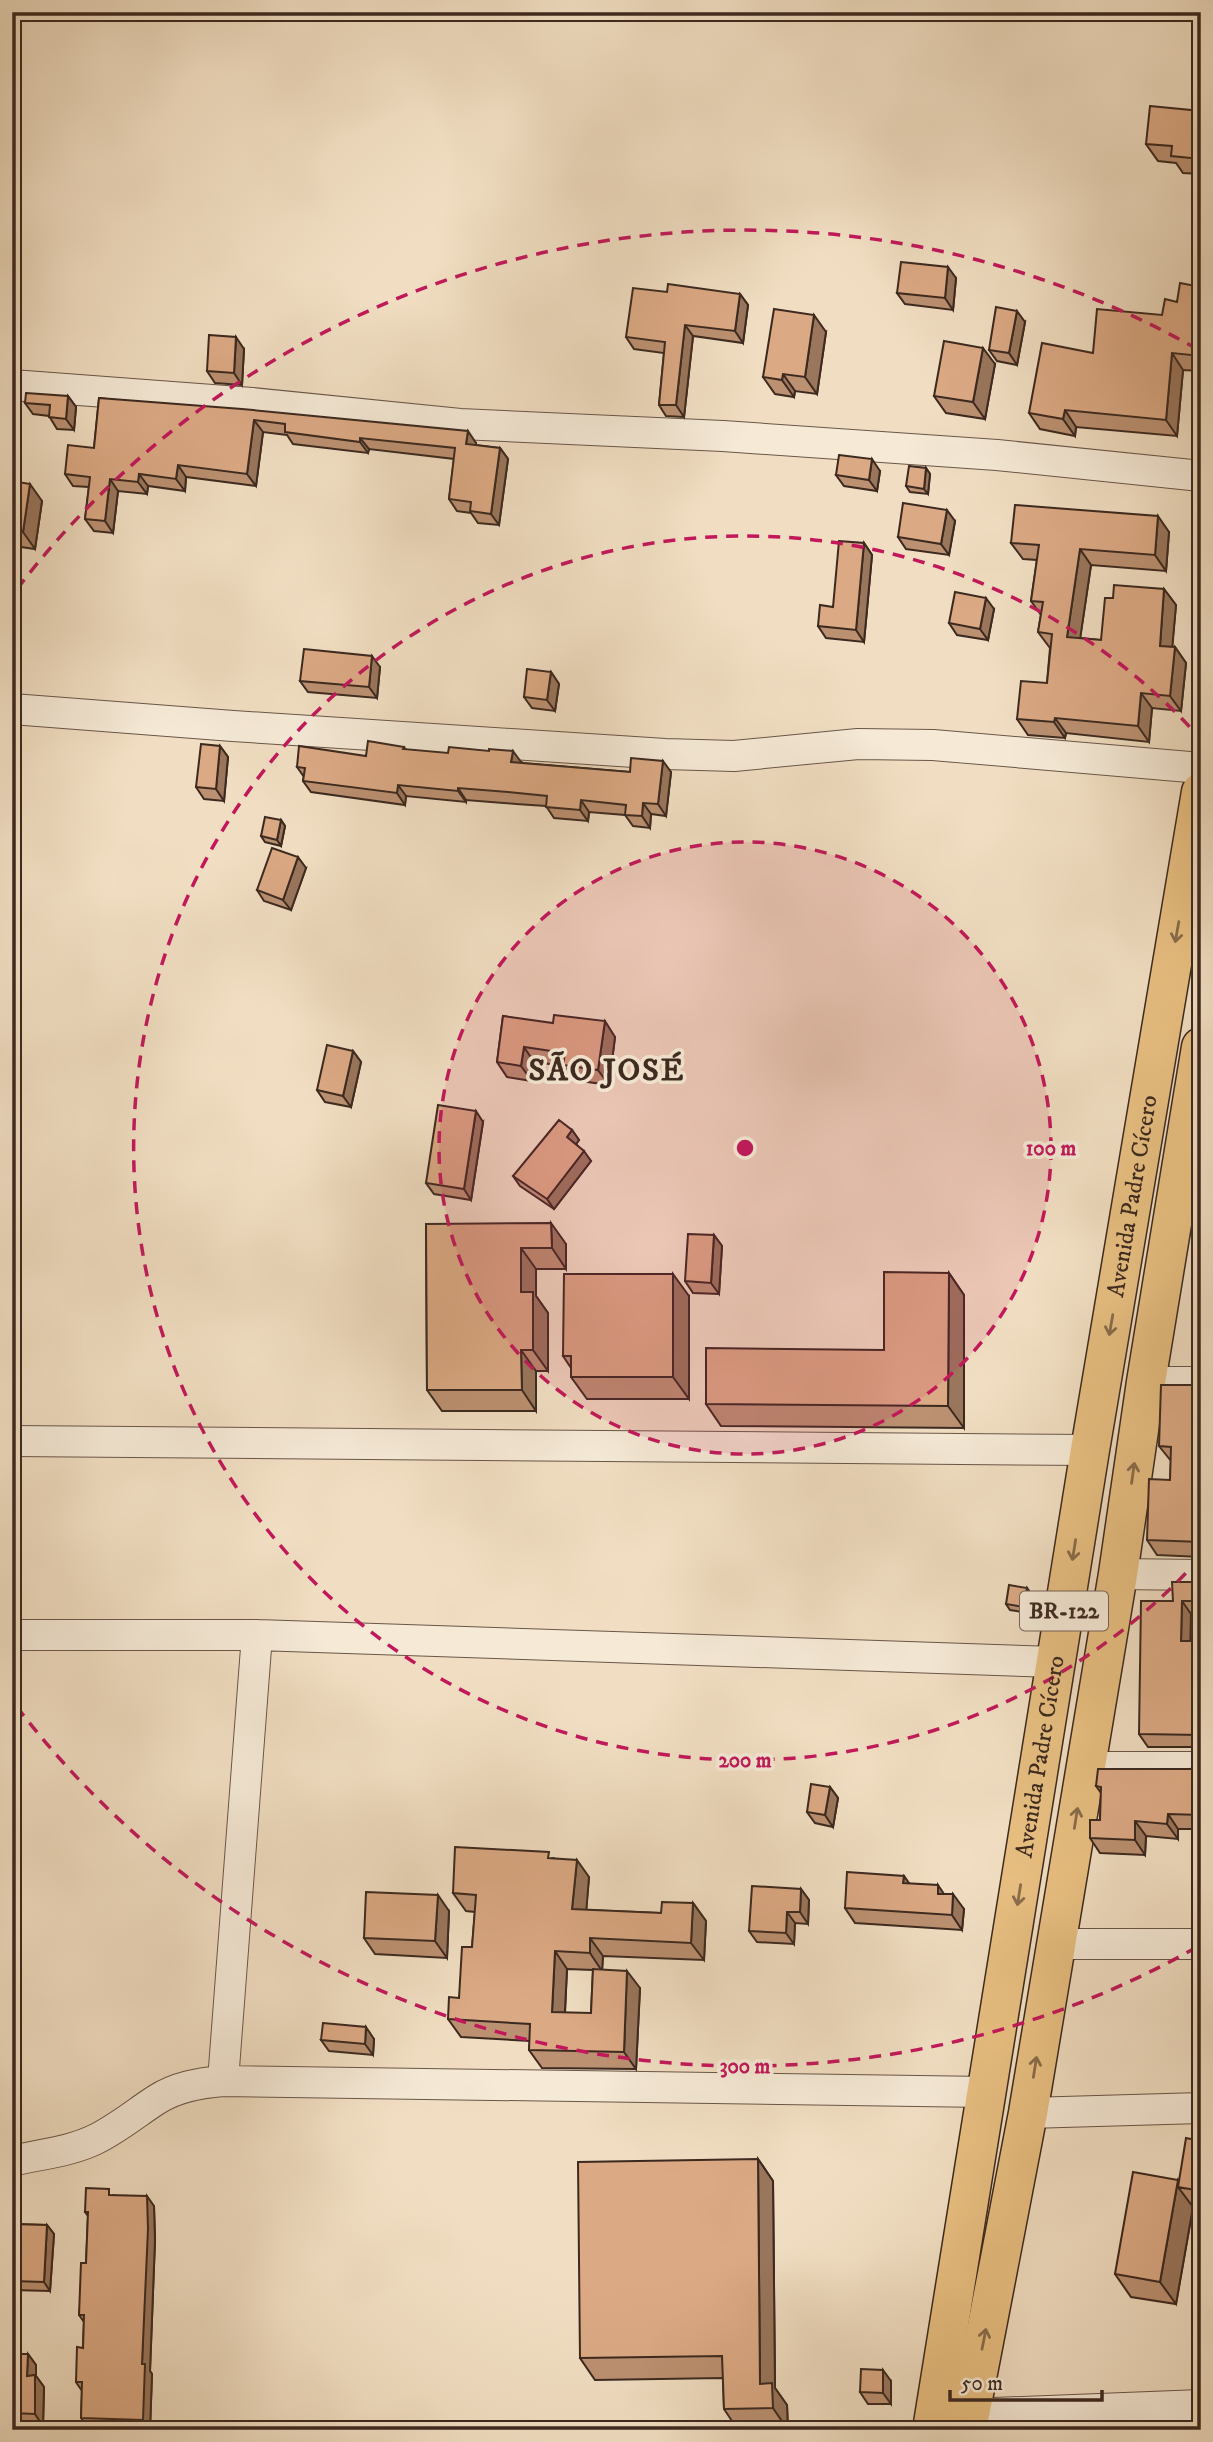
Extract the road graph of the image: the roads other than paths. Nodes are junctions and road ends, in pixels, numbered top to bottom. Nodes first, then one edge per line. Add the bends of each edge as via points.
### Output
1 (12, 385) edge
2 (1201, 476) edge
3 (12, 709) edge
4 (1201, 768) edge
5 (1201, 792) edge
6 (1201, 1047) edge
7 (1195, 1120) edge
8 (1146, 1382) junction
9 (1201, 1382) edge
10 (12, 1441) edge
11 (1090, 1450) junction
12 (1118, 1574) junction
13 (1201, 1575) edge
14 (12, 1635) edge
15 (257, 1635) junction
16 (1056, 1662) junction
17 (1084, 1768) junction
18 (1201, 1768) edge
19 (1055, 1944) junction
20 (1201, 1944) edge
21 (223, 2081) junction
22 (987, 2092) junction
23 (1201, 2108) edge
24 (1028, 2113) junction
25 (12, 2161) edge
26 (1189, 2413) edge
27 (968, 2422) edge
28 (932, 2430) edge

1 - 2 street via 460,424 997,454
3 - 4 street via 665,754 734,756 858,744 933,745
5 -> 11 highway, Avenida Padre Cícero / BR-122
6 - 7 highway, Avenida Padre Cícero / BR-122
7 - 8 highway, Avenida Padre Cícero / BR-122
8 - 9 street
12 -> 8 highway, Avenida Padre Cícero / BR-122
10 - 11 street
11 -> 16 highway, Avenida Padre Cícero / BR-122
12 - 13 street
12 - 17 highway, Avenida Padre Cícero / BR-122
14 - 15 street
15 - 16 street
15 - 21 street
16 -> 22 highway, Avenida Padre Cícero / BR-122
17 - 18 street
19 -> 17 highway, Avenida Padre Cícero / BR-122
19 - 20 street
24 -> 19 highway, Avenida Padre Cícero / BR-122
21 - 22 street
21 - 25 street via 198,2083 156,2099 94,2140
22 - 28 highway, Avenida Padre Cícero / BR-122
23 - 24 street
27 -> 24 highway, Avenida Padre Cícero / BR-122
26 - 27 street

